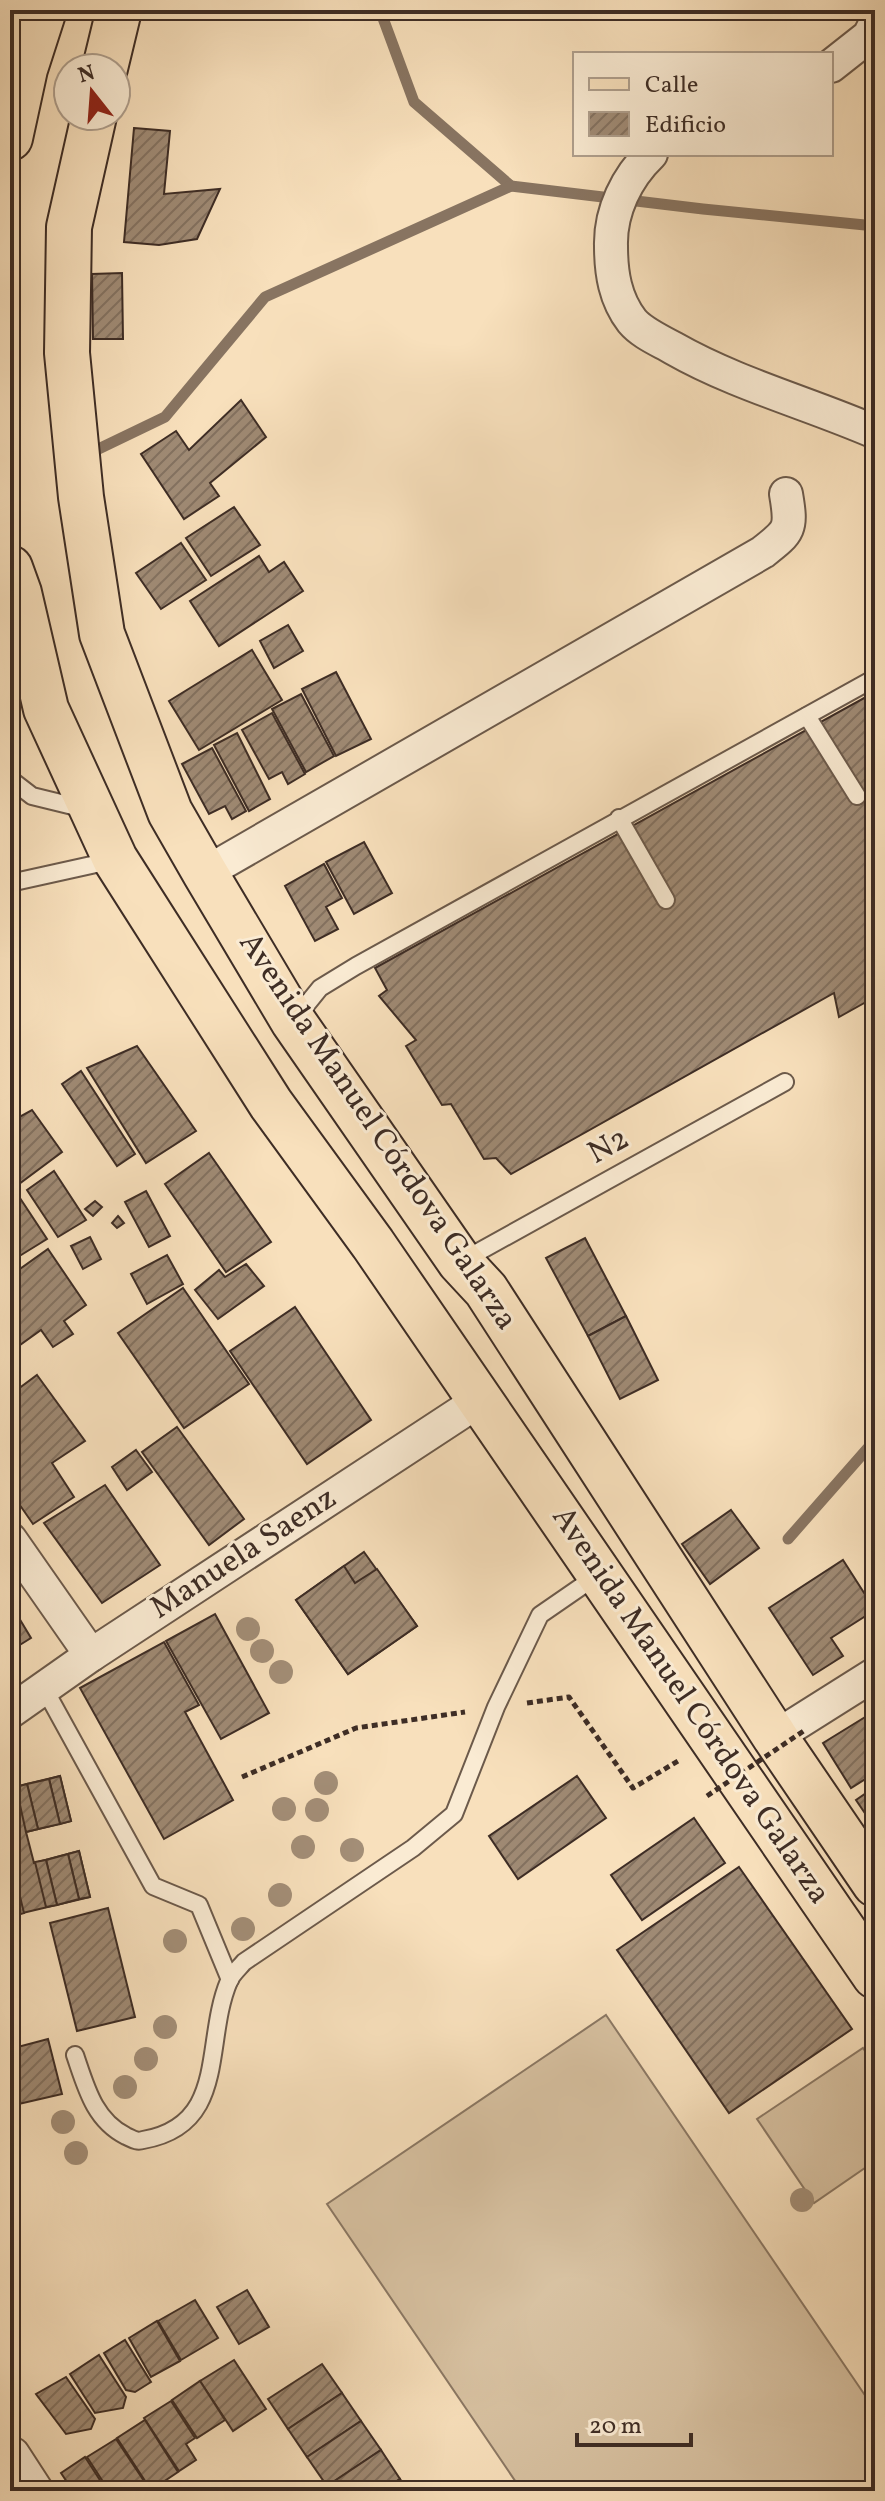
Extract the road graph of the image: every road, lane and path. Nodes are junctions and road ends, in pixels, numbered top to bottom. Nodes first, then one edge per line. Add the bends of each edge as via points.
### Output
1 (44, 10) edge
2 (119, 10) edge
3 (875, 24) edge
4 (109, 52) edge
5 (833, 64) edge
6 (90, 132) edge
7 (10, 138) edge
8 (649, 156) edge
9 (875, 432) edge
10 (786, 494) dead end
11 (12, 582) edge
12 (875, 678) edge
13 (807, 716) junction
14 (10, 779) edge
15 (857, 796) dead end
16 (93, 811) junction
17 (619, 818) junction
18 (115, 859) junction
19 (205, 873) junction
20 (10, 883) edge
21 (666, 900) dead end
22 (293, 1021) junction
23 (785, 1082) dead end
24 (460, 1262) junction
25 (480, 1400) junction
26 (10, 1539) edge
27 (600, 1574) junction
28 (91, 1655) junction
29 (875, 1674) edge
30 (44, 1688) junction
31 (10, 1712) edge
32 (790, 1734) junction
33 (707, 1796) dead end
34 (875, 1884) edge
35 (875, 1976) edge
36 (230, 1980) junction
37 (75, 2055) dead end
38 (13, 2454) dead end
39 (37, 2491) edge

1 - 7 main road
2 - 4 main road
3 - 5 street via 869,36
6 - 19 main road, Avenida Manuel Córdova Galarza via 69,227 67,353 102,634 170,812
8 - 9 street via 629,179 610,237 614,283 633,322 709,368
10 - 19 street via 790,515 785,535 763,552
11 - 16 main road, Avenida Manuel Córdova Galarza via 46,709
12 - 13 lane
13 - 15 lane
13 - 17 lane
14 - 16 lane via 32,796
16 - 18 main road, Avenida Manuel Córdova Galarza
17 - 21 lane
17 - 22 lane via 320,988
18 - 20 lane
18 - 25 main road, Avenida Manuel Córdova Galarza via 271,1104
19 - 22 main road, Avenida Manuel Córdova Galarza
22 - 24 main road, Avenida Manuel Córdova Galarza
23 - 24 lane, N2
24 - 32 main road, Avenida Manuel Córdova Galarza via 486,1290
25 - 27 main road, Avenida Manuel Córdova Galarza
25 - 28 street, Manuela Saenz
26 - 28 street
27 - 35 main road, Avenida Manuel Córdova Galarza
27 - 36 lane via 540,1615 454,1814 413,1848 244,1962
28 - 30 street, Manuela Saenz
29 - 32 street
30 - 31 street, Manuela Saenz
30 - 36 lane via 153,1886 199,1905
32 - 33 path, bridge
32 - 34 main road, Avenida Manuel Córdova Galarza
36 - 37 lane via 209,2084 195,2113 164,2136 138,2141 100,2115
38 - 39 street

